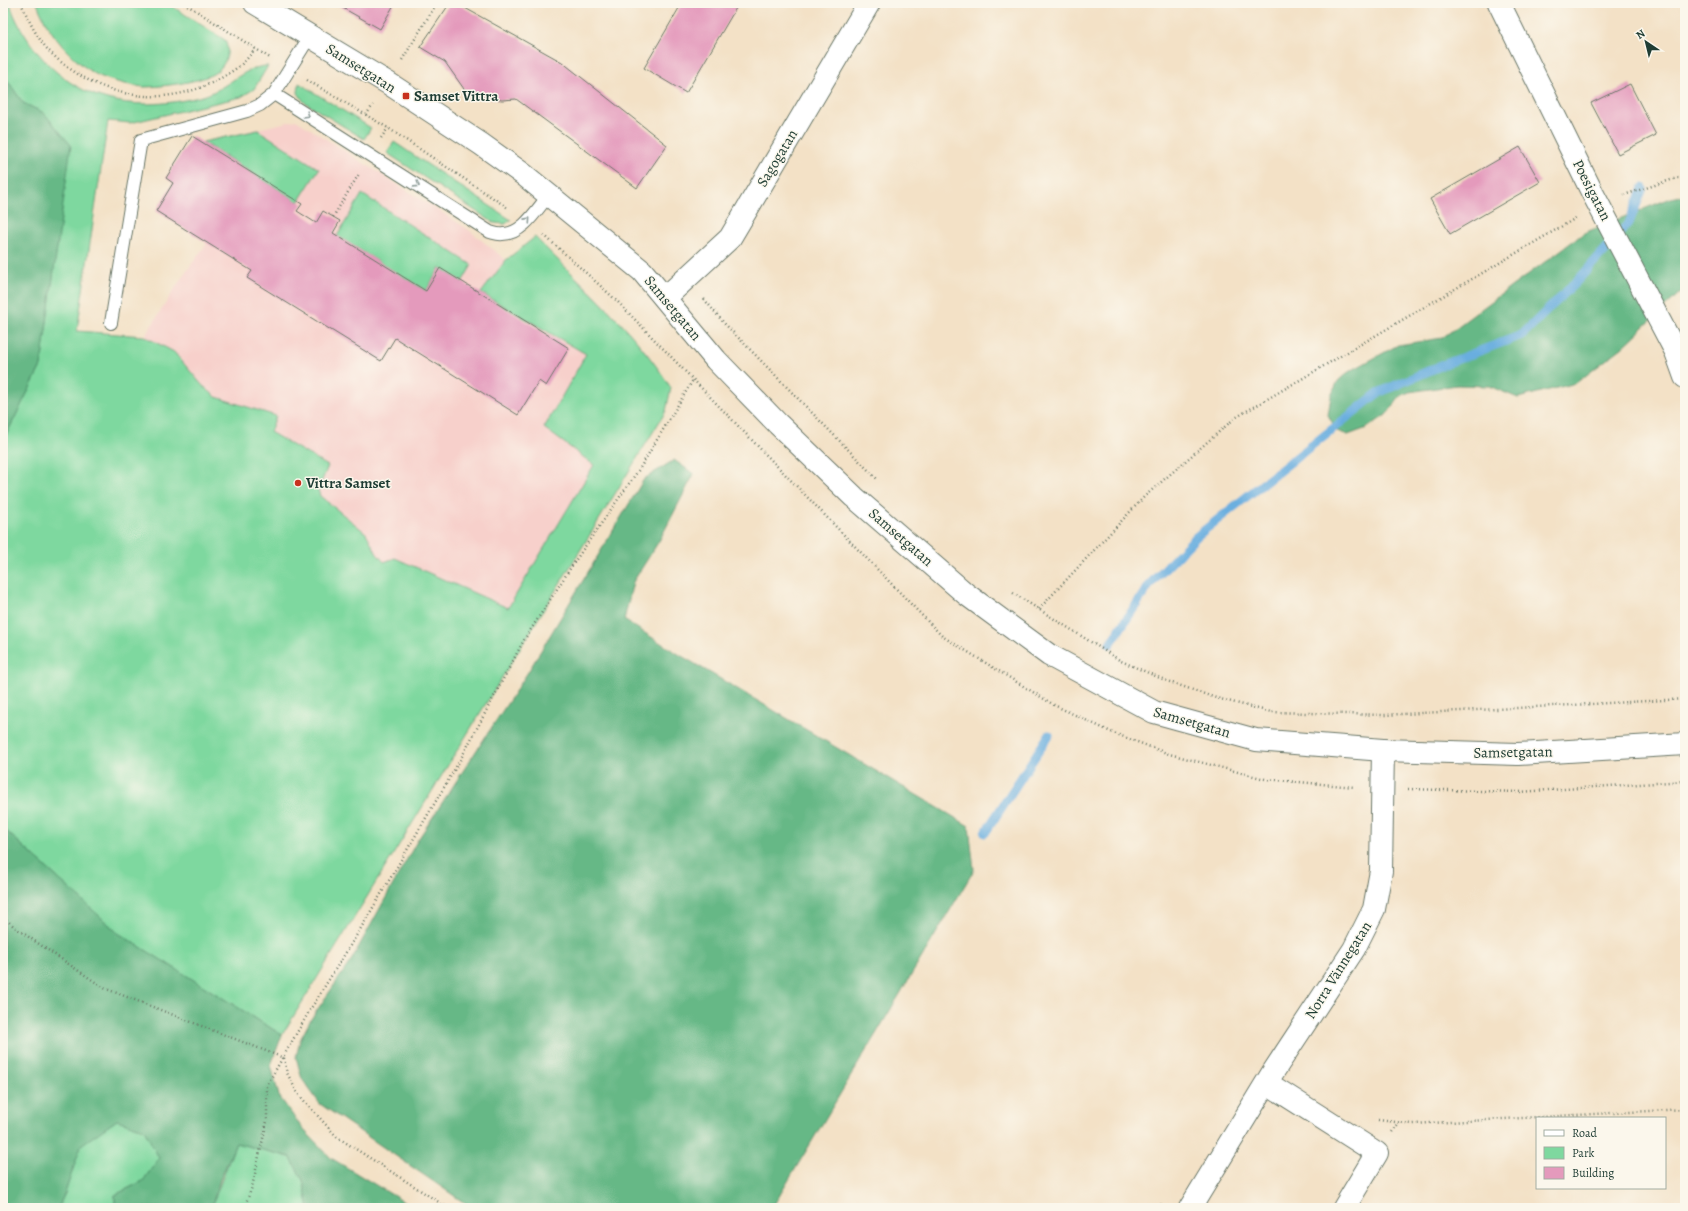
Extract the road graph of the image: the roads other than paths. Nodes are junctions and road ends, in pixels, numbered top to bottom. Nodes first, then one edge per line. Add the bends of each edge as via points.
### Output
1 (255, 3) edge
2 (869, 3) edge
3 (1499, 3) edge
4 (310, 36) junction
5 (274, 94) junction
6 (549, 195) junction
7 (665, 298) junction
8 (111, 323) dead end
9 (1685, 378) edge
10 (1685, 744) edge
11 (1383, 750) junction
12 (1267, 1083) junction
13 (1190, 1208) edge
14 (1344, 1208) edge

1 - 4 street, Samsetgatan
2 - 7 street, Sagogatan via 730,238
3 - 9 street, Poesigatan via 1676,352
4 - 5 lane
4 - 6 street, Samsetgatan via 481,144
5 -> 6 lane via 490,232 515,232
5 - 8 lane via 247,111 142,140
6 - 7 street, Samsetgatan via 642,270
7 - 11 street, Samsetgatan via 716,360 854,497 966,594 1048,655 1154,712 1256,740
10 - 11 street, Samsetgatan via 1518,754
11 - 12 street, Norra Vännegatan via 1381,871 1374,909 1354,949
12 - 13 street, Norra Vännegatan
12 - 14 street via 1377,1153

